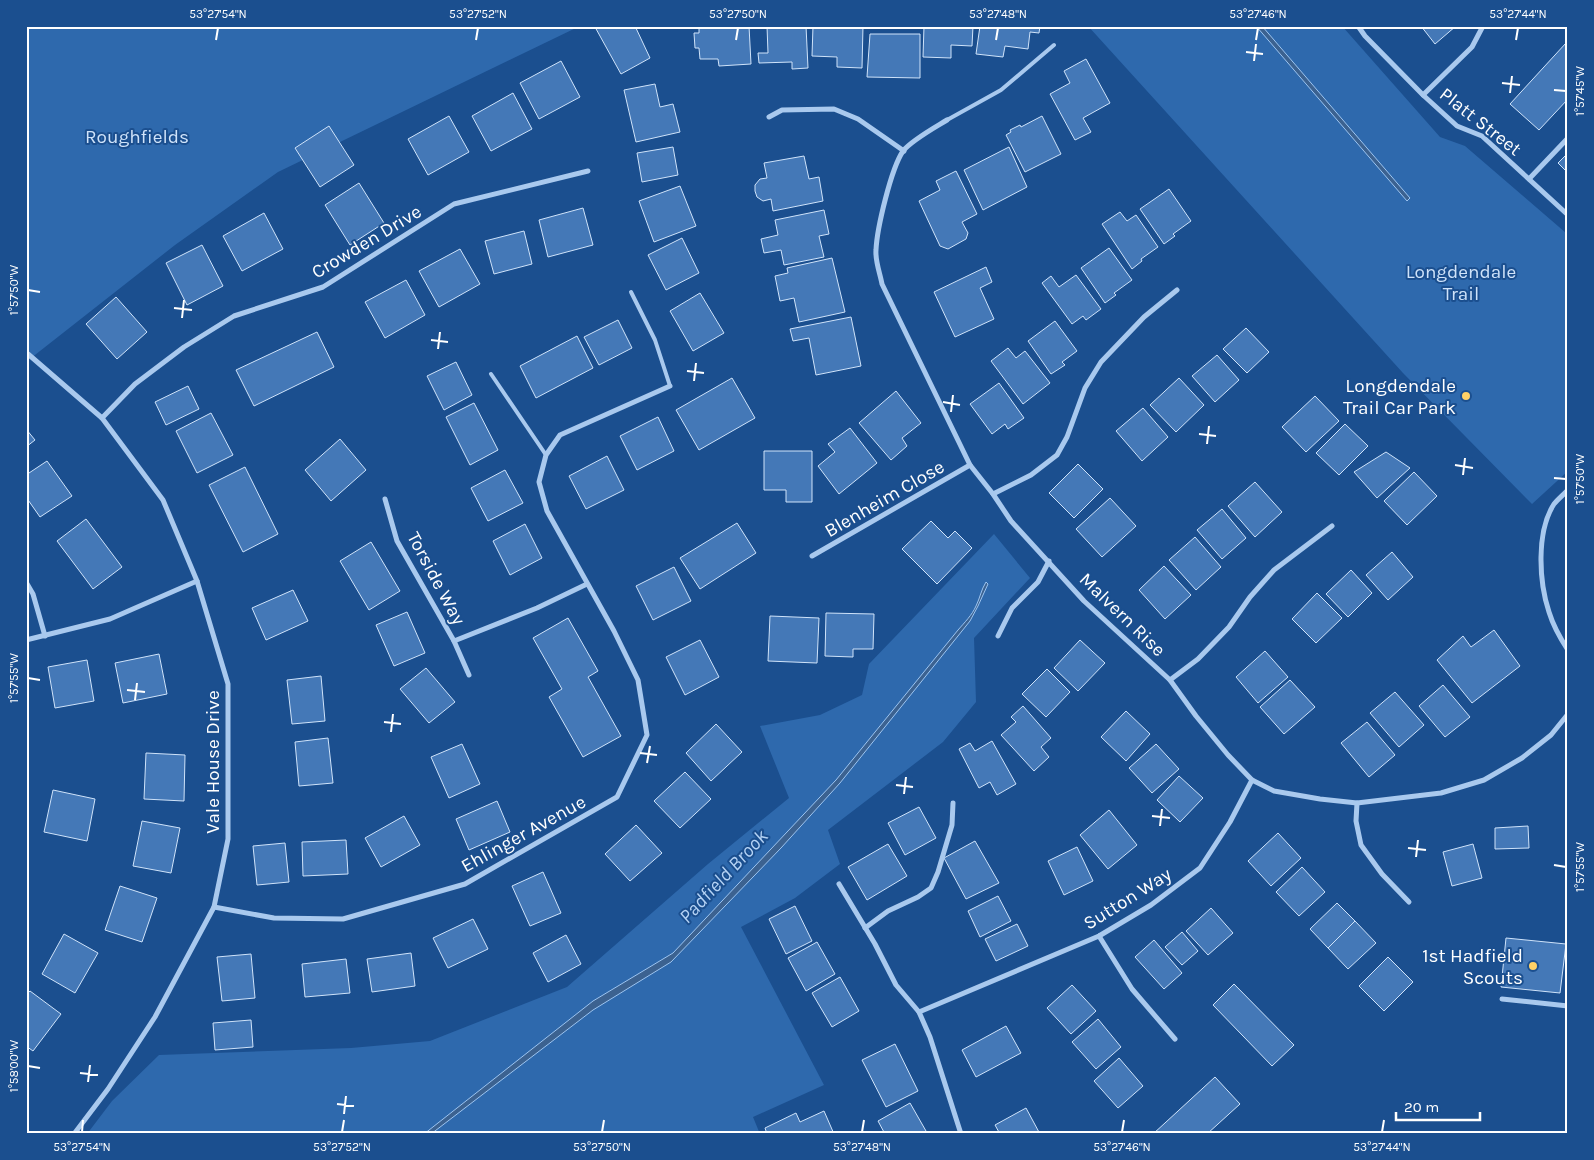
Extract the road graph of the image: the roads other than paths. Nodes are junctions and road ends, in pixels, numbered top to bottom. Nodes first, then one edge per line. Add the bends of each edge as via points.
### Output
1 (1358, 26) edge
2 (1483, 26) edge
3 (1054, 46) dead end
4 (1423, 95) junction
5 (769, 117) dead end
6 (947, 120) joint
7 (1568, 138) edge
8 (904, 151) junction
9 (588, 171) dead end
10 (1529, 179) junction
11 (1568, 215) edge
12 (1177, 290) dead end
13 (631, 292) dead end
14 (28, 354) dead end
15 (491, 374) dead end
16 (670, 386) joint
17 (102, 418) junction
18 (546, 455) junction
19 (970, 465) junction
20 (1568, 490) edge
21 (993, 494) junction
22 (385, 499) dead end
23 (1332, 526) dead end
24 (812, 556) dead end
25 (1049, 561) junction
26 (197, 581) junction
27 (26, 582) edge
28 (588, 584) junction
29 (45, 636) junction
30 (998, 636) dead end
31 (26, 640) edge
32 (454, 641) junction
33 (1568, 650) edge
34 (469, 675) dead end
35 (1170, 680) junction
36 (1568, 714) edge
37 (1252, 780) junction
38 (953, 803) dead end
39 (1357, 803) junction
40 (840, 884) dead end
41 (1409, 902) dead end
42 (214, 907) junction
43 (865, 928) junction
44 (1099, 936) junction
45 (1502, 999) dead end
46 (1568, 1006) edge
47 (919, 1012) junction
48 (1175, 1039) dead end
49 (74, 1134) edge
50 (961, 1134) edge

1 - 4 street, Platt Street
2 - 4 street via 1472,47
3 - 6 lane via 1002,90
4 - 10 street, Platt Street via 1457,126 1482,136
5 - 8 street via 782,110 834,109 858,119
6 - 8 street, Malvern Rise
7 - 10 street
8 - 19 street, Malvern Rise via 881,215 875,252 882,284
9 - 17 street, Crowden Drive via 454,204 323,287 234,316 184,347 135,384
10 - 11 street, Platt Street
12 - 21 street via 1144,316 1100,362 1085,388 1057,455 1032,475
13 - 16 lane via 655,340
14 - 17 street, Vale House Drive
15 - 18 lane
16 - 18 street via 560,435
17 - 26 street, Vale House Drive via 163,500
18 - 28 street, Ehlinger Avenue via 539,482 547,511
19 - 21 street, Malvern Rise
19 - 24 street, Blenheim Close
20 - 33 street via 1554,504 1548,518 1540,564 1549,613
21 - 25 street, Malvern Rise via 1011,521
22 - 32 street, Torside Way via 398,541
23 - 35 street via 1274,570 1229,627 1198,659
25 - 30 street via 1038,582 1012,608
25 - 35 street, Malvern Rise via 1084,601
26 - 29 street via 110,620
26 - 42 street, Vale House Drive via 228,684 228,839
27 - 29 street via 33,594
28 - 32 street, Torside Way
28 - 42 street, Ehlinger Avenue via 638,680 647,735 618,797 465,884 343,919 274,918
29 - 31 street
32 - 34 street, Torside Way
35 - 37 street, Malvern Rise via 1196,716
36 - 39 street, Malvern Rise via 1551,735 1522,758 1484,780 1441,793
37 - 39 street, Malvern Rise via 1274,791
37 - 44 street, Sutton Way via 1200,868 1151,905
38 - 43 street via 952,825 931,888
39 - 41 street via 1356,821 1361,845 1382,874
40 - 43 street
42 - 49 street, Vale House Drive via 155,1017
43 - 47 street via 896,985
44 - 47 street, Sutton Way
44 - 48 street via 1132,989
45 - 46 street
47 - 50 street

